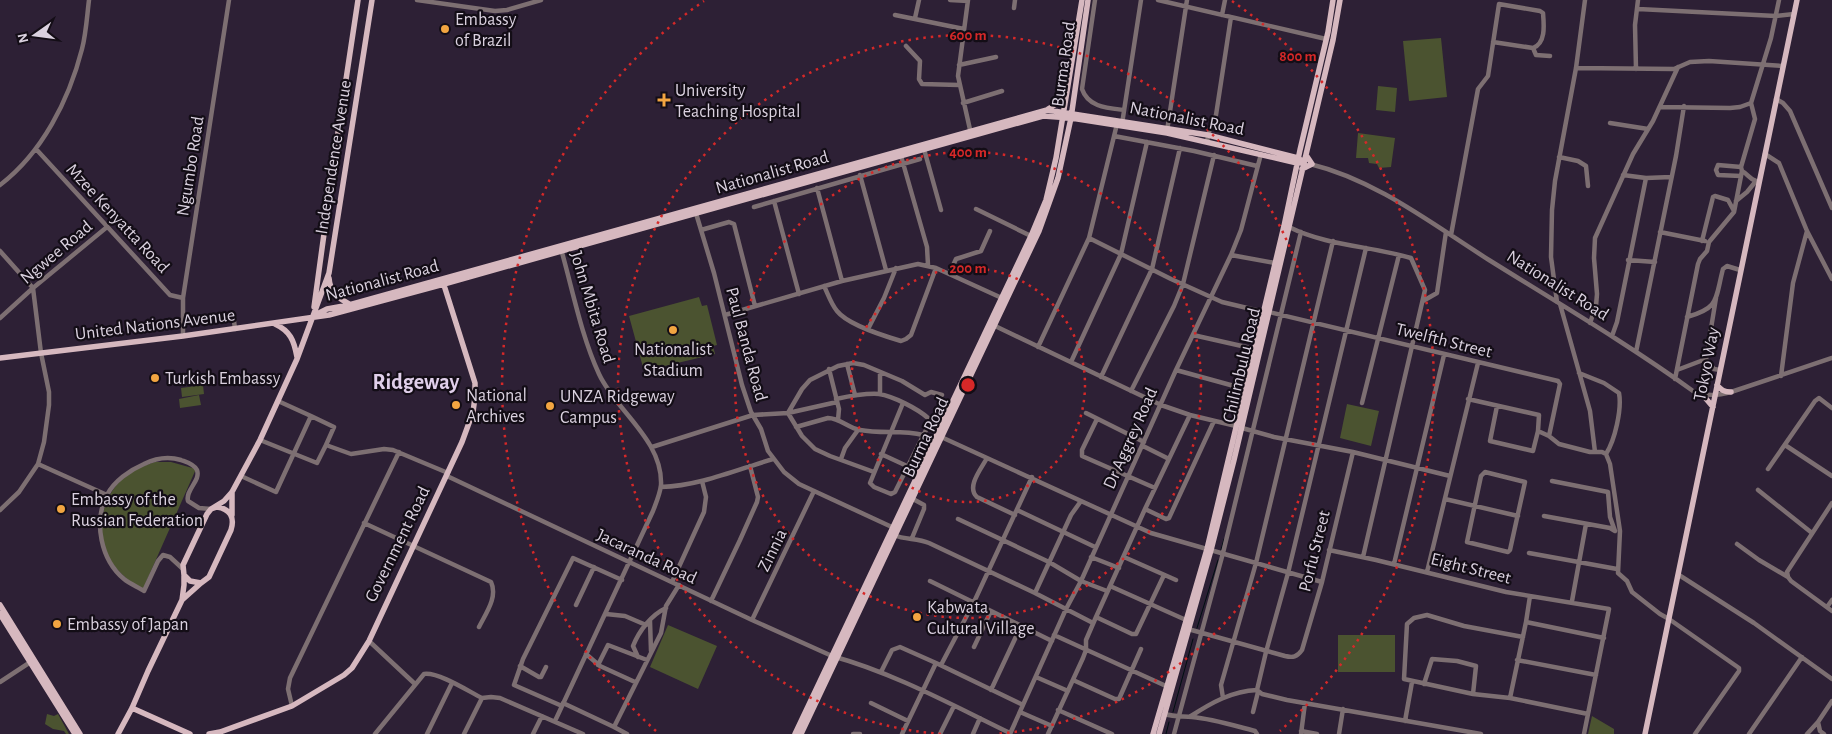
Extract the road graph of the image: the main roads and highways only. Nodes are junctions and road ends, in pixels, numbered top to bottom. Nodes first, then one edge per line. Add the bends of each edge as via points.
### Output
1 (358, 0) edge
2 (372, 0) edge
3 (1082, 0) edge
4 (1088, 0) edge
5 (1333, 0) edge
6 (1340, 0) edge
7 (1797, 0) edge
8 (1067, 89) junction
9 (1074, 98) junction
10 (1044, 113) junction
11 (1063, 114) junction
12 (1071, 115) junction
13 (1084, 117) junction
14 (1068, 128) junction
15 (1061, 132) junction
16 (971, 133) junction
17 (337, 139) junction
18 (350, 140) junction
19 (1306, 155) junction
20 (1286, 157) junction
21 (1300, 162) junction
22 (695, 211) junction
23 (329, 273) junction
24 (443, 282) junction
25 (1004, 299) junction
26 (349, 304) junction
27 (1266, 312) junction
28 (313, 316) junction
29 (275, 324) junction
30 (0, 358) edge
31 (297, 359) junction
32 (1716, 390) junction
33 (1731, 392) road end
34 (1713, 407) junction
35 (1239, 427) junction
36 (939, 436) junction
37 (232, 492) junction
38 (211, 509) junction
39 (233, 517) junction
40 (895, 531) junction
41 (1209, 550) junction
42 (183, 570) junction
43 (201, 583) junction
44 (182, 600) junction
45 (0, 605) edge
46 (0, 614) edge
47 (834, 656) junction
48 (32, 661) junction
49 (132, 708) junction
50 (75, 734) edge
51 (80, 734) edge
52 (118, 734) edge
53 (190, 734) edge
54 (211, 734) edge
55 (795, 734) edge
56 (801, 734) edge
57 (1153, 734) edge
58 (1159, 734) edge
59 (1645, 734) edge

1 - 17 main road, Independence Avenue
2 - 18 main road, Independence Avenue
3 - 8 main road, Burma Road
4 - 9 main road, Burma Road
5 - 21 main road, Chilimbulu Road
6 - 19 main road, Chilimbulu Road
7 - 32 main road, Tokyo Way
8 - 10 main road via 1058,103
8 - 11 main road, Burma Road
9 - 12 main road, Burma Road
9 - 13 main road
10 - 11 main road, Nationalist Road
10 - 15 main road via 1056,121
10 - 16 main road, Nationalist Road
11 - 12 main road, Nationalist Road
11 - 15 main road, Burma Road
12 - 13 main road, Nationalist Road
12 - 14 main road, Burma Road
13 - 14 main road
13 - 20 main road, Nationalist Road via 1208,138
14 - 25 main road, Burma Road via 1058,178 1039,231
15 - 25 main road, Burma Road via 1046,200
16 - 22 main road, Nationalist Road
16 - 22 main road, Nationalist Road via 901,156
17 - 18 main road
17 - 28 main road, Independence Avenue
18 - 23 main road, Independence Avenue
19 - 21 main road, Chilimbulu Road
19 - 21 main road via 1312,164
20 - 21 main road, Nationalist Road
20 - 21 main road
21 - 27 main road, Chilimbulu Road
21 - 27 main road, Chilimbulu Road via 1289,227
22 - 24 main road, Nationalist Road
23 - 26 main road via 329,285 334,294
23 - 28 main road, Independence Avenue
24 - 26 main road, Nationalist Road
24 - 28 main road, Nationalist Road via 329,315
24 - 54 main road, Government Road via 472,373 475,397 471,418 369,640 344,675 292,706
25 - 36 main road, Burma Road
26 - 28 main road, Nationalist Road
27 - 35 main road, Chilimbulu Road
27 - 35 main road, Chilimbulu Road via 1245,389
28 - 29 main road, United Nations Avenue
28 - 31 main road, Independence Avenue
29 - 30 main road, United Nations Avenue
29 - 31 main road via 290,334
31 - 37 main road, Independence Avenue
32 - 33 main road
32 - 34 main road, Tokyo Way
32 - 34 main road via 1702,394
34 - 59 main road, Tokyo Way
35 - 41 main road, Chilimbulu Road
36 - 40 main road, Burma Road
36 - 40 main road, Burma Road via 913,499
37 - 38 main road, Independence Avenue
37 - 39 main road, Independence Avenue
38 - 39 main road via 224,508
38 - 42 main road, Independence Avenue
39 - 43 main road, Independence Avenue via 231,530 209,577
40 - 47 main road, Burma Road
41 - 57 main road, Chilimbulu Road
41 - 58 main road, Chilimbulu Road
42 - 43 main road via 190,581
42 - 44 main road, Independence Avenue
43 - 44 main road, Independence Avenue
44 - 49 main road, Independence Avenue
45 - 48 main road
46 - 48 main road
47 - 55 main road, Burma Road
47 - 56 main road, Burma Road
48 - 50 main road
48 - 51 main road
49 - 52 main road, Independence Avenue
49 - 53 main road

